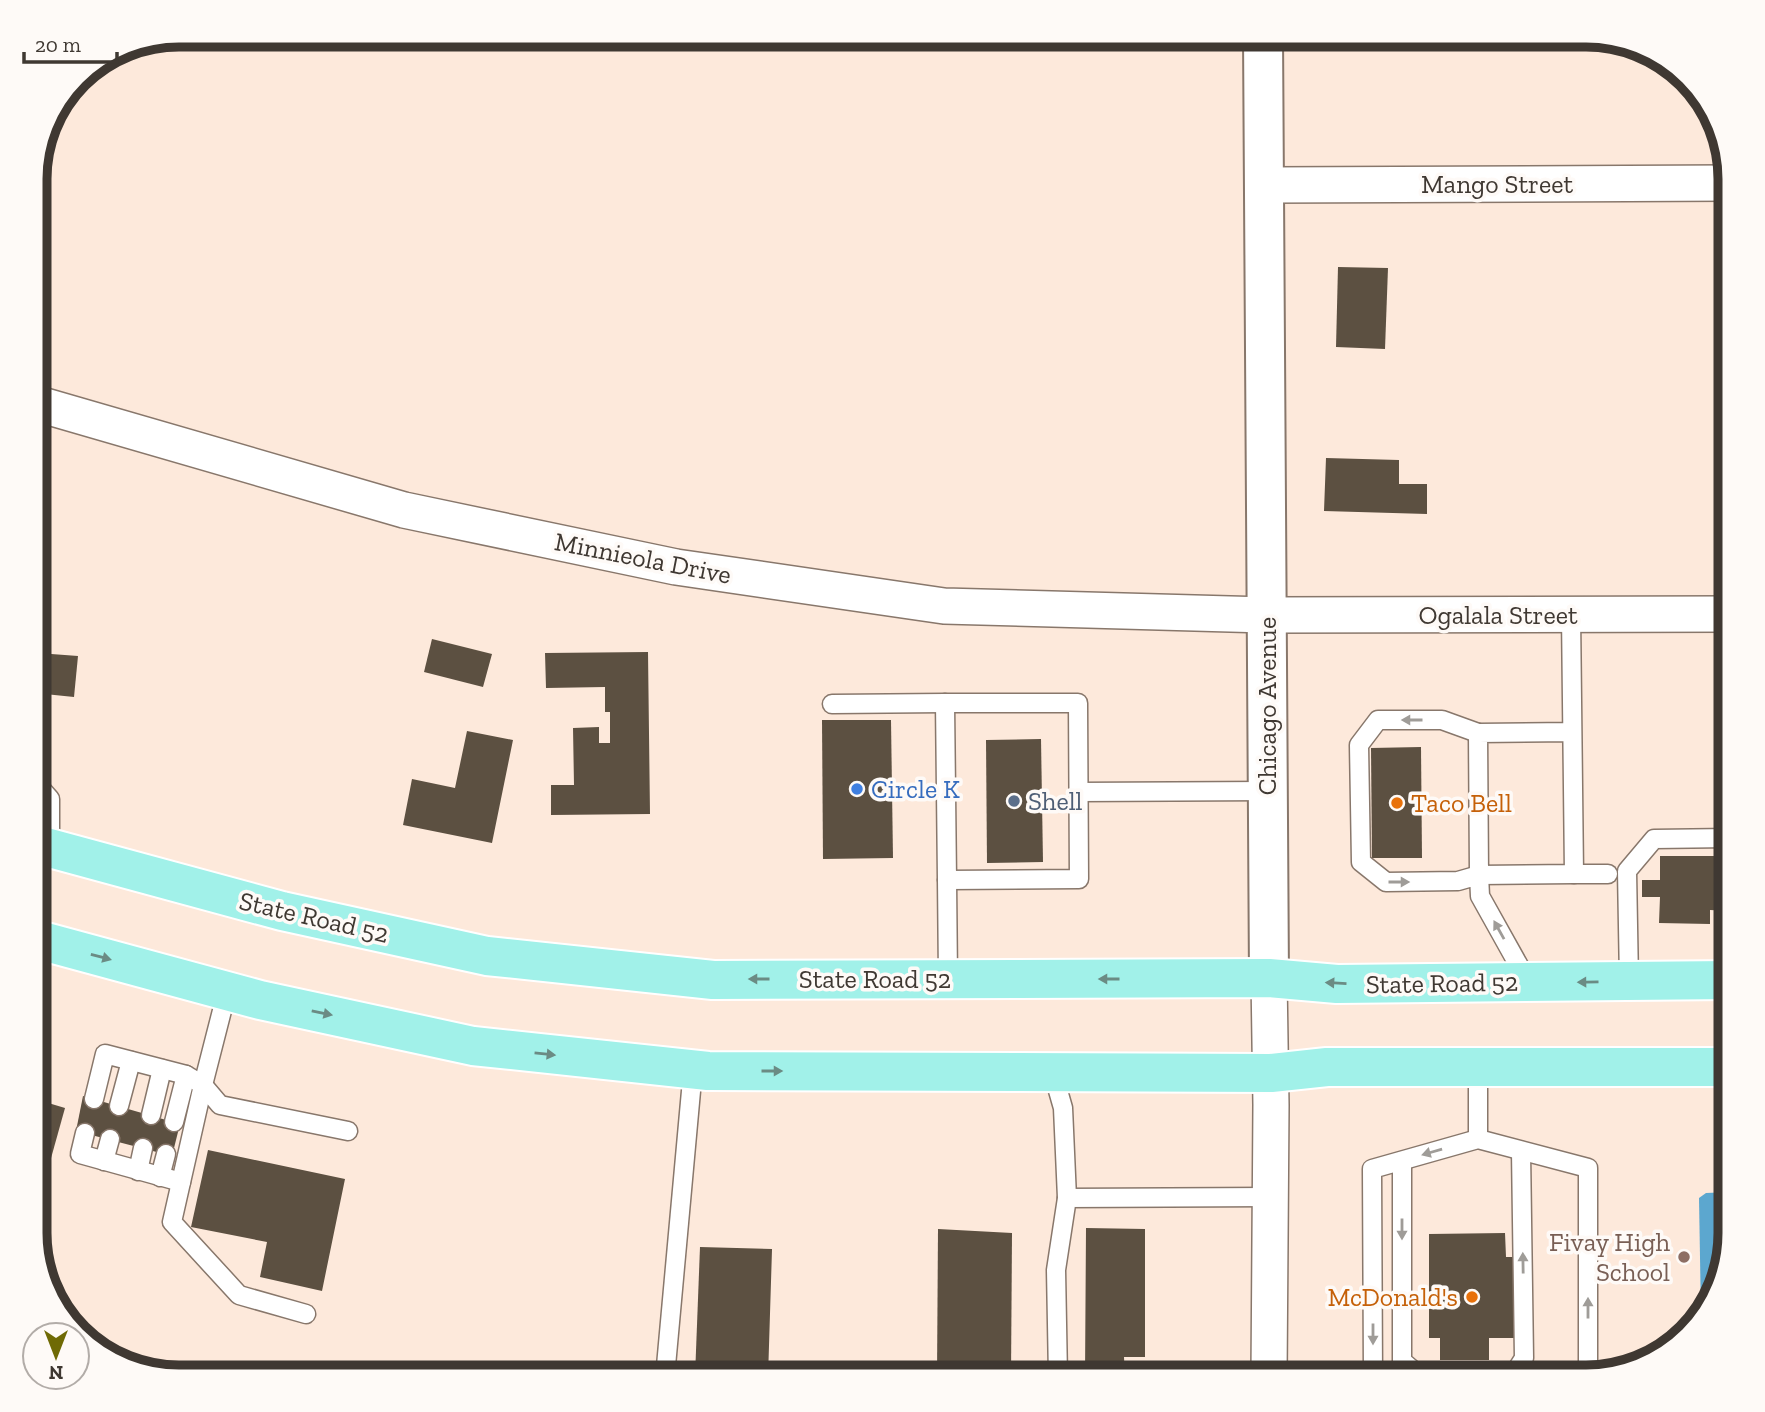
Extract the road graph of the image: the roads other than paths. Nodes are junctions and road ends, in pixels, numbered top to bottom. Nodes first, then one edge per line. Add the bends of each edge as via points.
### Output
1 (1263, 47) edge
2 (1718, 183) edge
3 (1265, 186) junction
4 (48, 407) edge
5 (1571, 614) junction
6 (1718, 614) edge
7 (1266, 615) junction
8 (832, 704) dead end
9 (945, 704) junction
10 (1572, 732) junction
11 (1478, 733) junction
12 (1268, 790) junction
13 (1078, 792) junction
14 (1718, 838) edge
15 (48, 847) edge
16 (1479, 874) junction
17 (1574, 874) junction
18 (1608, 874) dead end
19 (947, 880) junction
20 (48, 943) edge
21 (1269, 978) junction
22 (948, 979) junction
23 (1718, 980) edge
24 (1629, 981) junction
25 (1528, 982) junction
26 (227, 991) junction
27 (131, 1061) junction
28 (1478, 1067) junction
29 (1718, 1067) edge
30 (162, 1069) junction
31 (693, 1069) junction
32 (1053, 1073) junction
33 (1271, 1073) junction
34 (186, 1075) junction
35 (203, 1085) junction
36 (94, 1099) dead end
37 (119, 1106) dead end
38 (151, 1115) dead end
39 (174, 1122) dead end
40 (348, 1131) dead end
41 (85, 1133) dead end
42 (110, 1139) dead end
43 (1478, 1139) junction
44 (143, 1148) dead end
45 (1521, 1151) junction
46 (166, 1154) dead end
47 (104, 1161) junction
48 (1402, 1161) junction
49 (138, 1171) junction
50 (160, 1177) junction
51 (181, 1182) junction
52 (1270, 1197) junction
53 (1067, 1198) junction
54 (306, 1314) dead end
55 (666, 1365) edge
56 (1058, 1365) edge
57 (1269, 1365) edge
58 (1373, 1365) edge
59 (1402, 1365) edge
60 (1520, 1365) edge
61 (1588, 1365) edge

1 - 3 street, Chicago Avenue
2 - 3 street, Mango Street
3 - 7 street, Chicago Avenue
4 - 7 street, Minnieola Drive via 404,510 676,567 944,606
5 - 6 street, Ogalala Street
5 - 7 street, Ogalala Street
5 - 10 lane
7 - 12 street, Chicago Avenue
8 - 9 lane
9 - 13 lane via 1078,703
9 - 19 lane
10 - 11 lane
10 - 17 lane
11 - 16 lane
11 -> 16 lane via 1442,720 1378,720 1359,746 1361,862 1386,882 1458,881
12 - 13 lane
12 - 21 street, Chicago Avenue
13 - 19 lane via 1079,879
14 - 24 lane via 1654,839 1627,871
22 -> 15 main road, State Road 52 via 713,980 488,956 282,911
16 - 17 lane
25 -> 16 lane via 1480,896
17 - 18 lane
19 - 22 lane
20 -> 26 main road
21 -> 22 main road, State Road 52
25 -> 21 main road, State Road 52 via 1337,984
21 - 33 street, Chicago Avenue
23 - 24 main road, State Road 52
24 -> 25 main road, State Road 52
26 -> 31 main road via 473,1046
26 - 35 lane
27 - 30 lane
27 - 36 lane via 105,1054
27 - 37 lane
28 - 29 main road
28 - 33 main road via 1328,1067
28 - 43 lane
30 - 34 lane
30 - 38 lane
31 -> 32 main road
31 - 55 lane
32 - 33 main road
32 - 53 lane via 1063,1108
33 - 52 street, Chicago Avenue
34 - 35 lane
34 - 39 lane
35 - 40 lane via 220,1105
35 - 51 lane
41 - 47 lane via 79,1154
42 - 47 lane
43 - 45 lane
43 -> 48 lane
44 - 49 lane
60 -> 45 lane via 1524,1358
61 -> 45 lane via 1588,1168
46 - 50 lane
47 - 49 lane
48 -> 58 lane via 1372,1169
48 -> 59 lane
49 - 50 lane
50 - 51 lane
51 - 54 lane via 172,1222 239,1295
52 - 53 lane
52 - 57 street, Chicago Avenue
53 - 56 lane via 1056,1270

